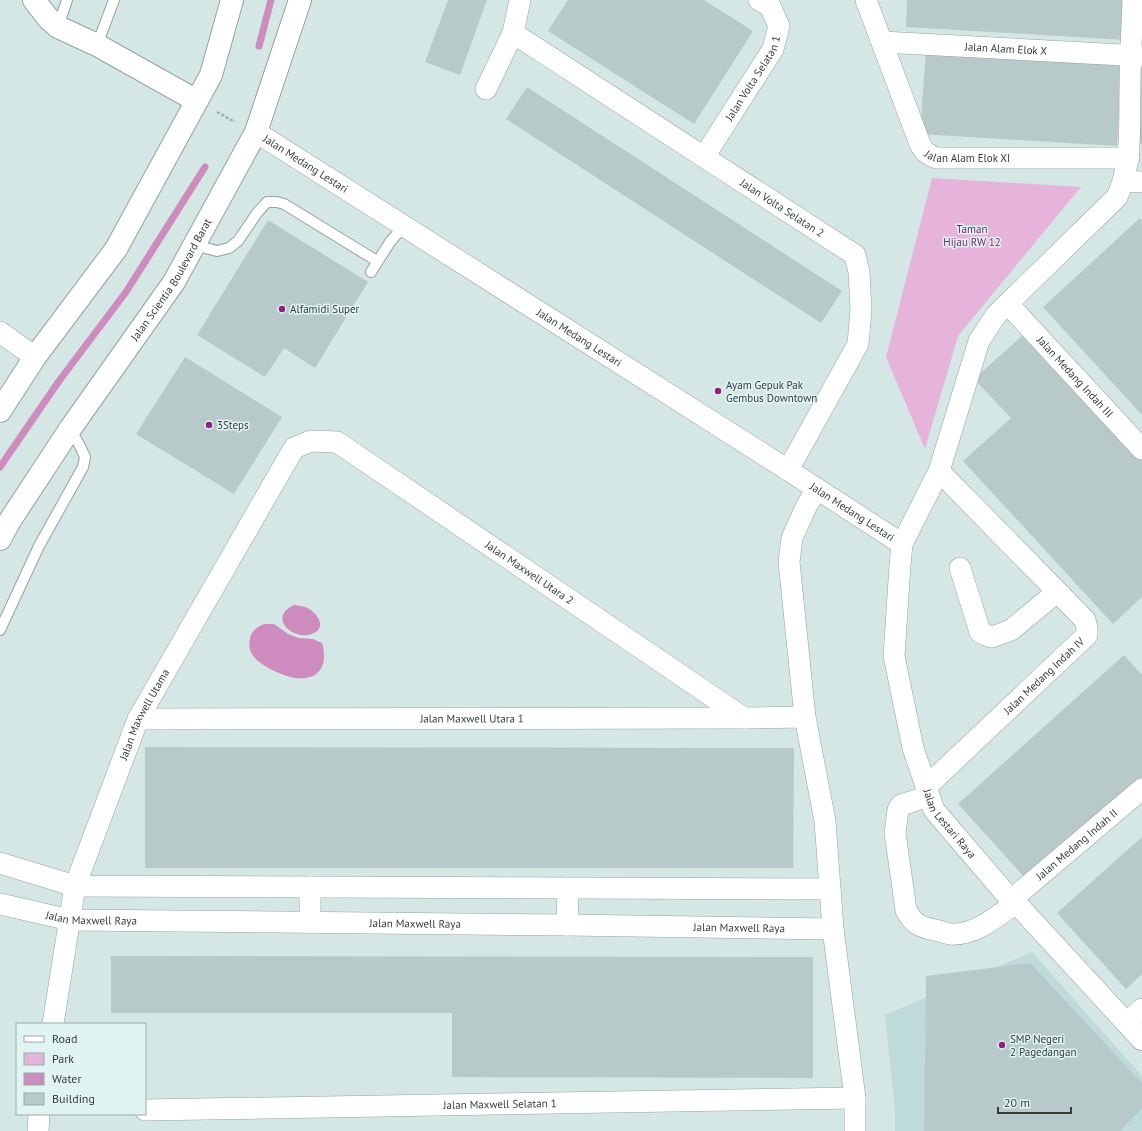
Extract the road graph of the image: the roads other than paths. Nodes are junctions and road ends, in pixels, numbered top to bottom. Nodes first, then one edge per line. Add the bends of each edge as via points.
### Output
1 (34, 0) edge
2 (67, 0) edge
3 (114, 0) edge
4 (232, 0) edge
5 (300, 0) edge
6 (520, 0) edge
7 (759, 0) edge
8 (866, 0) edge
9 (1134, 0) edge
10 (58, 27) junction
11 (513, 33) junction
12 (882, 42) junction
13 (97, 45) junction
14 (1136, 55) edge
15 (486, 89) dead end
16 (197, 101) junction
17 (256, 132) junction
18 (704, 157) junction
19 (1129, 158) junction
20 (1135, 185) edge
21 (404, 226) junction
22 (194, 245) junction
23 (377, 261) junction
24 (370, 272) dead end
25 (1008, 304) junction
26 (0, 332) edge
27 (35, 357) junction
28 (0, 411) edge
29 (70, 429) junction
30 (311, 441) joint
31 (1142, 449) edge
32 (788, 470) junction
33 (939, 471) junction
34 (817, 490) junction
35 (0, 538) edge
36 (902, 544) junction
37 (960, 568) dead end
38 (1057, 592) junction
39 (0, 630) edge
40 (804, 717) junction
41 (744, 718) junction
42 (138, 719) junction
43 (1142, 789) edge
44 (927, 791) junction
45 (0, 863) edge
46 (75, 886) junction
47 (310, 887) junction
48 (568, 888) junction
49 (830, 890) junction
50 (1013, 901) junction
51 (0, 904) edge
52 (70, 920) junction
53 (310, 922) junction
54 (567, 925) junction
55 (833, 929) junction
56 (1142, 1009) edge
57 (54, 1023) edge
58 (1127, 1023) junction
59 (1142, 1040) edge
60 (854, 1098) junction
61 (146, 1110) edge
62 (39, 1115) edge
63 (38, 1131) edge
64 (855, 1131) edge

1 - 10 street
2 - 10 lane
3 - 13 lane
4 - 16 street via 211,75
5 - 17 street, Jalan Scientia Boulevard Barat
6 - 11 street
7 - 18 street, Jalan Volta Selatan 1 via 770,6 779,26 773,49
8 - 12 street, Jalan Alam Elok XI
9 - 14 street
10 - 13 street
11 - 15 street
11 - 18 street, Jalan Volta Selatan 2
12 - 14 street, Jalan Alam Elok X
12 - 19 street, Jalan Alam Elok XI via 920,144 924,152 931,156
13 - 16 street
14 - 19 street
16 - 27 street via 116,249
17 - 21 street, Jalan Medang Lestari
17 - 22 street, Jalan Scientia Boulevard Barat
18 - 32 street, Jalan Volta Selatan 2 via 855,255 859,272 861,310 858,344
19 - 20 street
20 - 25 street via 1117,197
21 - 23 lane
21 - 32 street, Jalan Medang Lestari
22 - 23 lane via 217,251 229,248 238,241 257,212 267,202 277,202
22 - 29 street, Jalan Scientia Boulevard Barat via 174,282
23 - 24 lane
25 - 31 street, Jalan Medang Indah III
25 - 33 street via 996,315 979,341
26 - 27 street
27 - 28 street
29 - 35 street, Jalan Scientia Boulevard Barat
29 - 39 lane via 85,457 83,467 39,546
30 - 41 street, Jalan Maxwell Utara 2 via 337,442
30 - 42 street, Jalan Maxwell Utama via 294,448
32 - 34 street, Jalan Medang Lestari
33 - 36 street
33 - 38 street, Jalan Medang Indah IV
34 - 36 street, Jalan Medang Lestari
34 - 40 street via 792,538 789,562
36 - 44 street, Jalan Lestari Raya via 894,656 913,748
37 - 38 street via 980,632 992,637 1011,630
38 - 44 street, Jalan Medang Indah IV via 1084,620 1086,635
40 - 41 street, Jalan Maxwell Utara 1
40 - 49 street via 825,821
41 - 42 street, Jalan Maxwell Utara 1
42 - 46 street, Jalan Maxwell Utama
43 - 50 street, Jalan Medang Indah II
44 - 50 street, Jalan Lestari Raya via 934,810
44 - 50 street, Jalan Medang Indah II via 901,805 895,833 906,910 911,920 931,930 951,934 968,932 979,928
45 - 46 street
46 - 47 street
46 - 52 street, Jalan Maxwell Utama
47 - 48 street
47 - 53 street
48 - 49 street
48 - 54 street
49 - 55 street
50 - 58 street, Jalan Lestari Raya
51 - 52 street, Jalan Maxwell Raya
52 - 53 street, Jalan Maxwell Raya
52 - 57 street, Jalan Maxwell Utama
53 - 54 street, Jalan Maxwell Raya
54 - 55 street, Jalan Maxwell Raya
55 - 60 street
56 - 58 street
58 - 59 street, Jalan Lestari Raya
60 - 61 street, Jalan Maxwell Selatan 1
60 - 64 street
62 - 63 street

